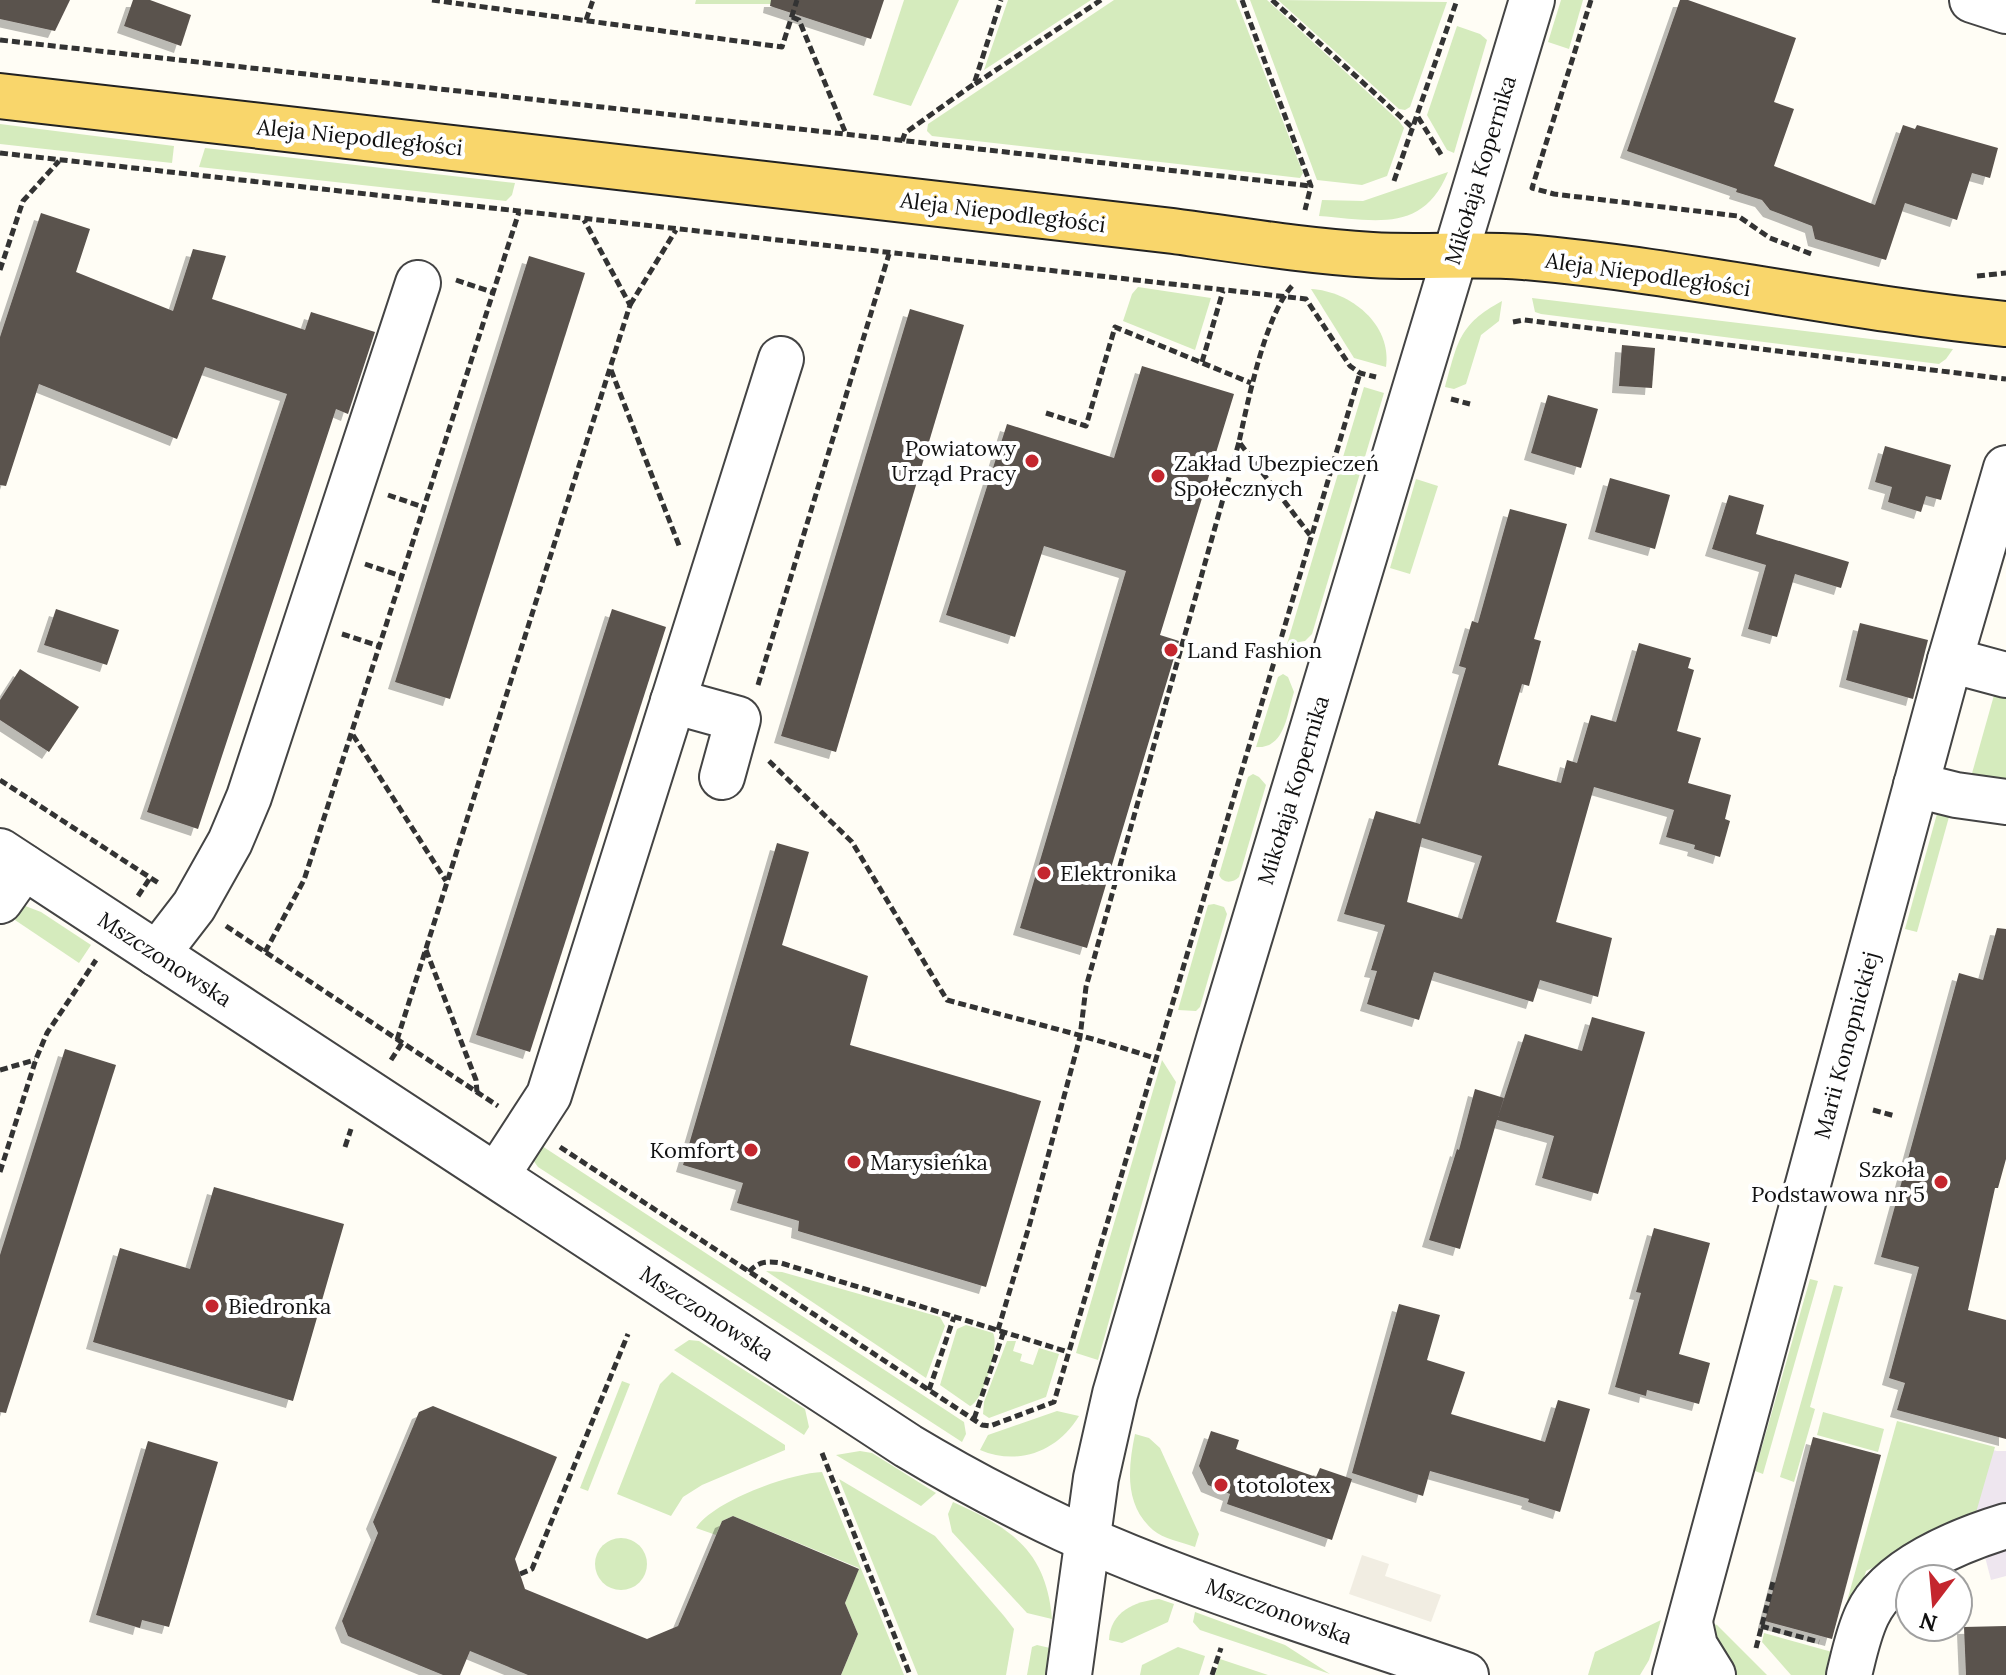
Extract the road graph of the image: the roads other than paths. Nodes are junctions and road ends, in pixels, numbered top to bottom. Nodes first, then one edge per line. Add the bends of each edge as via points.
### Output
1 (1532, 0) edge
2 (1972, 0) edge
3 (2006, 11) edge
4 (0, 96) edge
5 (1455, 255) junction
6 (418, 283) dead end
7 (2006, 324) edge
8 (781, 359) dead end
9 (2006, 468) edge
10 (1950, 660) junction
11 (2006, 675) edge
12 (673, 701) junction
13 (722, 777) dead end
14 (1916, 785) junction
15 (2006, 802) edge
16 (8, 873) edge
17 (157, 954) junction
18 (497, 1175) junction
19 (2006, 1526) edge
20 (1087, 1539) junction
21 (1690, 1623) junction
22 (1852, 1663) edge
23 (1069, 1675) edge
24 (1466, 1675) edge
25 (1675, 1675) edge
26 (1713, 1675) edge

1 - 5 street, Mikołaja Kopernika
2 - 3 street
4 - 5 main road, Aleja Niepodległości via 1300,248
5 - 7 main road, Aleja Niepodległości via 1522,257 1717,281 1875,309
5 - 20 street, Mikołaja Kopernika via 1115,1394
6 - 17 street via 249,797 194,906
8 - 12 street
9 - 10 street, Marii Konopnickiej
10 - 11 street
10 - 14 street, Marii Konopnickiej
12 - 13 street via 738,719
12 - 18 street via 549,1095
14 - 15 street
14 - 21 street, Marii Konopnickiej
16 - 17 street, Mszczonowska
17 - 18 street, Mszczonowska
18 - 20 street, Mszczonowska via 908,1446
19 - 22 street via 1946,1549 1882,1593 1867,1614
20 - 23 street, Mikołaja Kopernika
20 - 24 street, Mszczonowska
21 - 25 street, Marii Konopnickiej
21 - 26 street via 1695,1646

